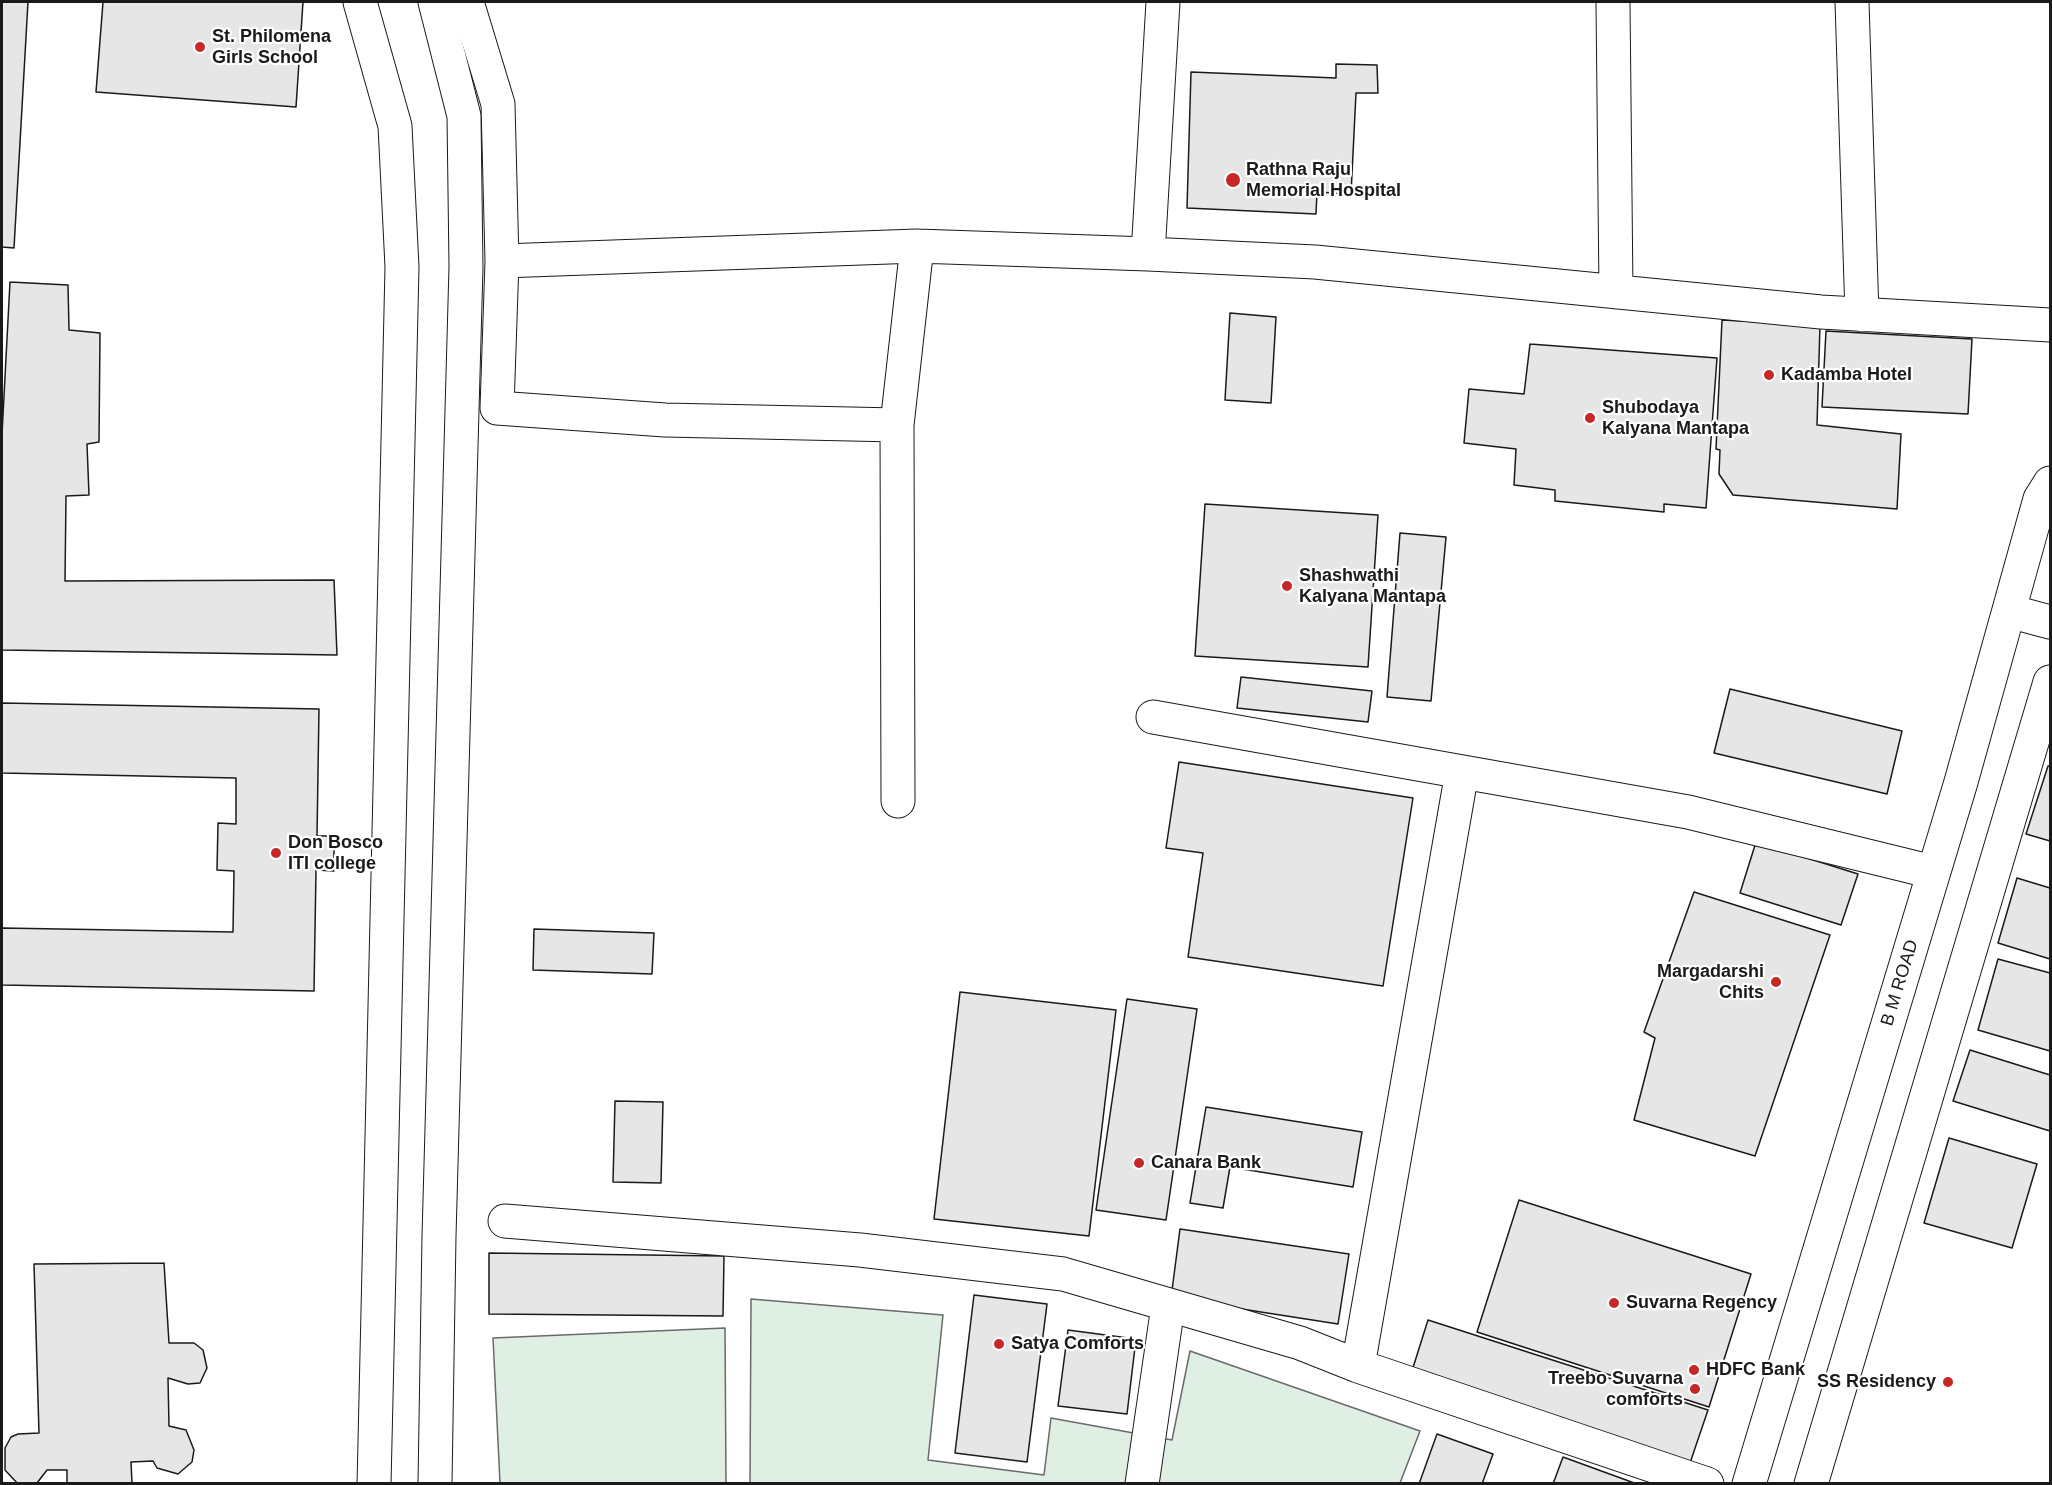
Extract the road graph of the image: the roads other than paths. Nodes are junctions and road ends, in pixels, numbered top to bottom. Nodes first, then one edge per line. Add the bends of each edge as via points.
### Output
1 (360, 2) edge
2 (435, 2) edge
3 (467, 2) edge
4 (1163, 2) edge
5 (1613, 2) edge
6 (1852, 2) edge
7 (917, 246) junction
8 (1148, 254) junction
9 (502, 261) junction
10 (1616, 292) junction
11 (1862, 315) junction
12 (2050, 325) edge
13 (897, 425) junction
14 (2050, 483) edge
15 (2009, 610) junction
16 (2050, 622) edge
17 (2050, 682) edge
18 (1153, 717) dead end
19 (1462, 772) junction
20 (898, 801) dead end
21 (1933, 872) junction
22 (505, 1221) dead end
23 (1168, 1306) junction
24 (1358, 1366) junction
25 (374, 1484) edge
26 (435, 1484) edge
27 (1142, 1484) edge
28 (1707, 1484) edge
29 (1749, 1484) edge
30 (1811, 1484) edge

1 - 25 main road via 394,126 402,267
2 - 26 main road via 464,116 466,267
3 - 9 main road via 498,104
4 - 8 main road
5 - 10 main road
6 - 11 main road
7 - 8 main road
7 - 9 main road
7 - 13 main road
8 - 10 main road via 1315,262
9 - 13 main road via 497,408 665,420
10 - 11 main road
11 - 12 main road
13 - 20 main road
14 - 15 main road, B M ROAD via 2040,499
15 - 16 main road
15 - 21 main road, B M ROAD
17 - 30 main road
18 - 19 main road
19 - 21 main road via 1688,812
19 - 24 main road
21 - 29 main road, B M ROAD
22 - 23 main road via 860,1250 1063,1274
23 - 24 main road via 1300,1343
23 - 27 main road
24 - 28 main road

